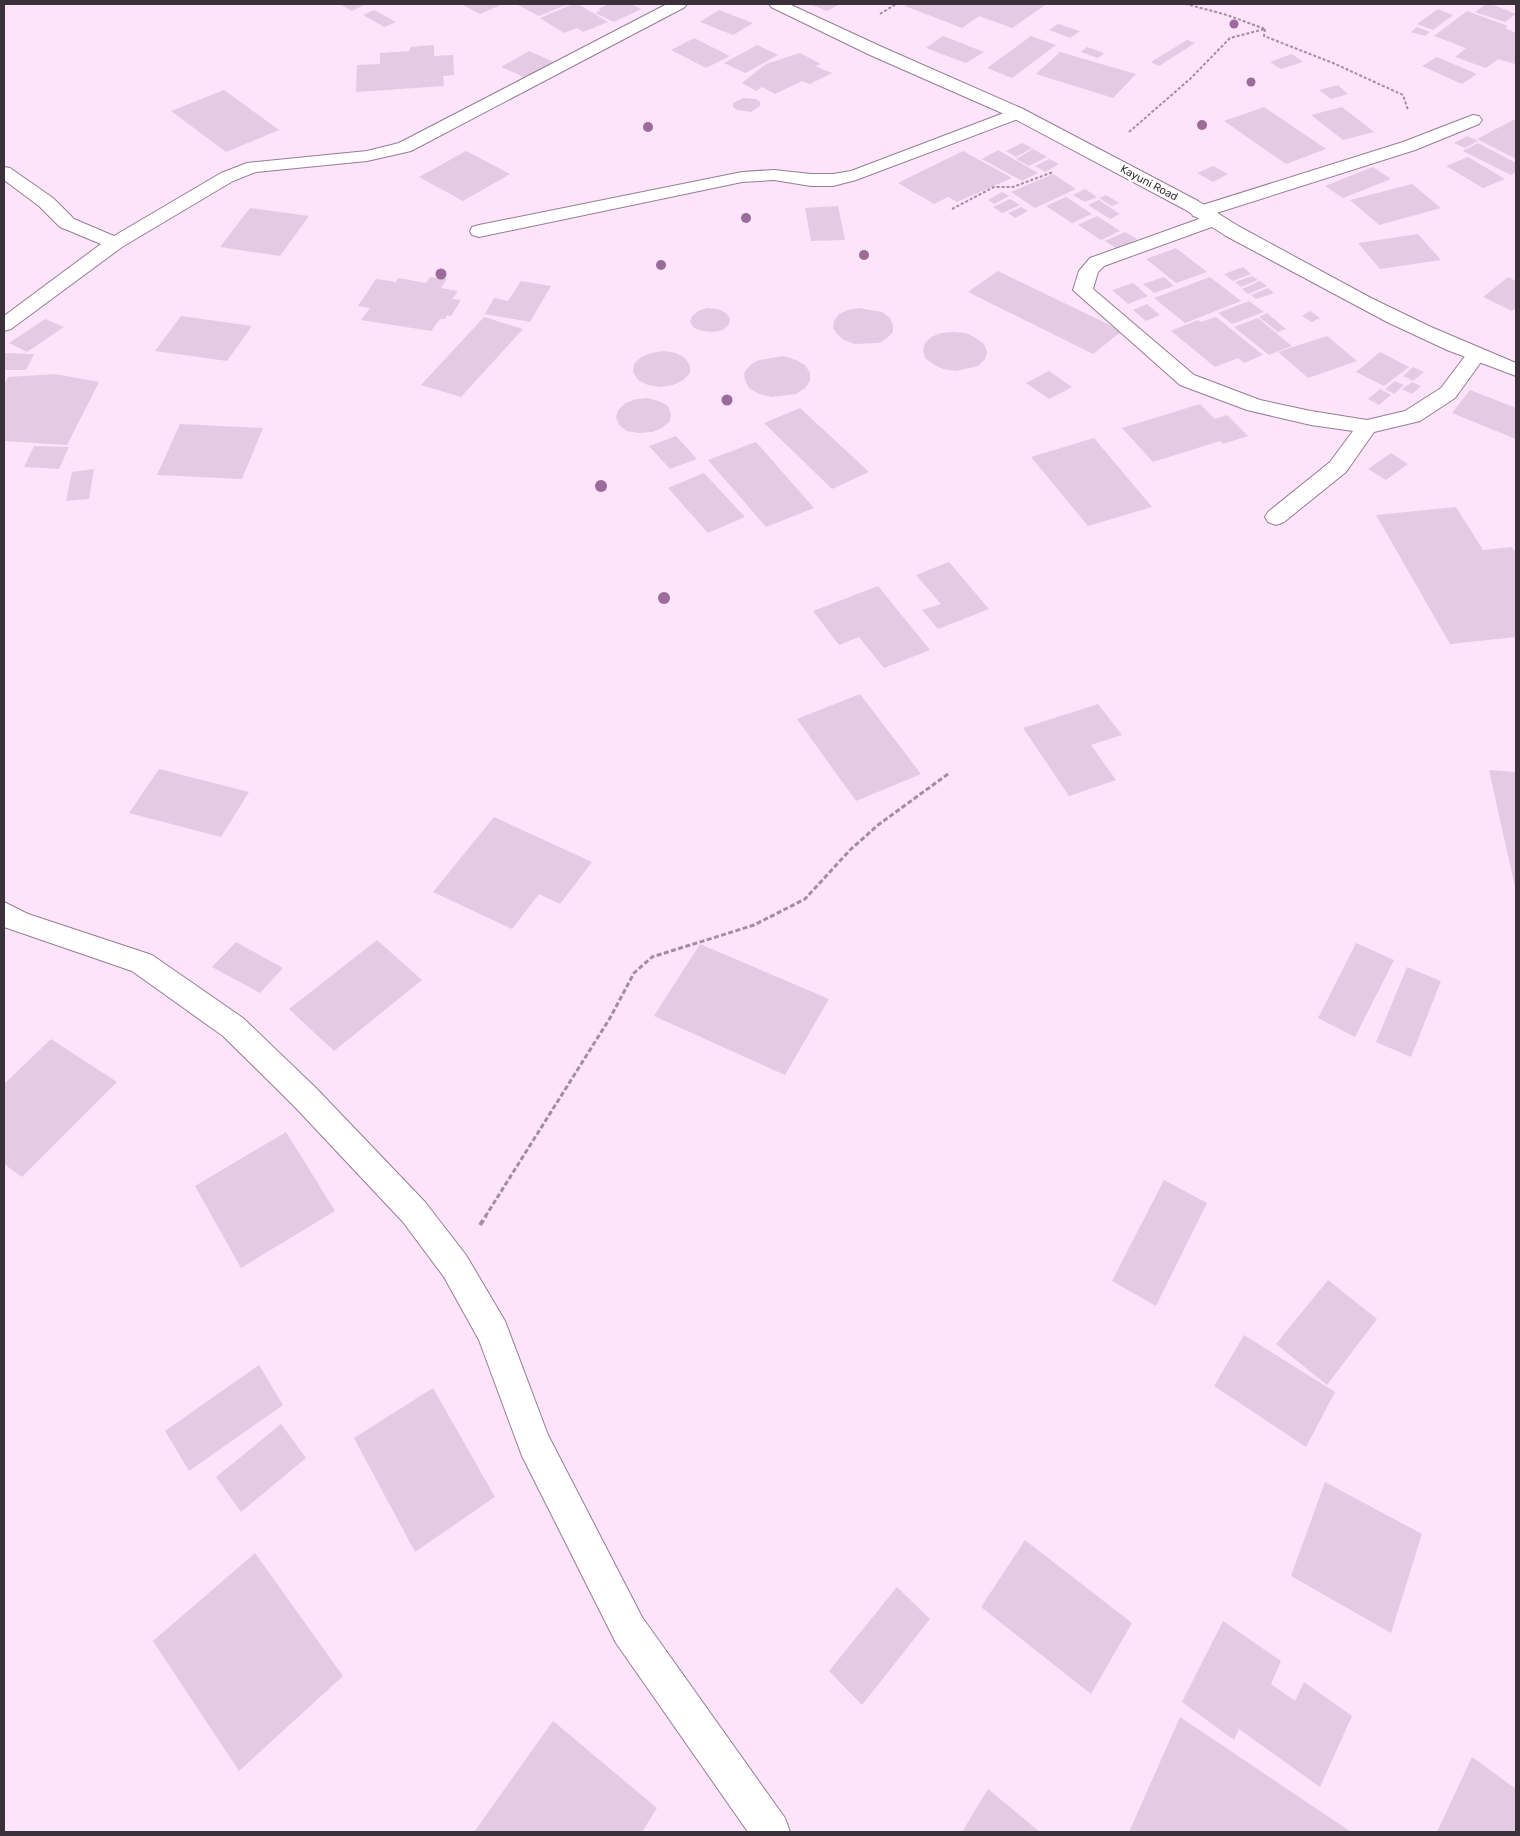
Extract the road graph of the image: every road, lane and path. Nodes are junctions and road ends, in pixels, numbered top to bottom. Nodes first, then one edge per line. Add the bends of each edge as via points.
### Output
1 (679, 4) edge
2 (777, 4) edge
3 (1186, 4) edge
4 (1265, 28) junction
5 (1408, 111) dead end
6 (1017, 113) junction
7 (1473, 120) dead end
8 (1098, 157) junction
9 (4, 172) edge
10 (952, 209) dead end
11 (1207, 216) junction
12 (479, 231) dead end
13 (114, 243) junction
14 (4, 325) edge
15 (1476, 355) junction
16 (1516, 370) edge
17 (1367, 427) junction
18 (1276, 516) dead end
19 (948, 774) dead end
20 (4, 913) edge
21 (455, 1266) junction
22 (771, 1832) edge

1 - 13 street via 405,147 367,156 253,167 227,177
2 - 6 street, Kayuni Road
3 - 4 path
4 - 5 path via 1264,36 1403,95
4 - 8 path via 1230,38 1190,79
6 - 8 street, Kayuni Road
6 - 12 street via 856,176 833,180 774,175 742,177
7 - 11 street via 1409,146
8 - 10 path via 1013,187 994,187
8 - 11 street, Kayuni Road
9 - 13 street via 46,202 67,222
11 - 15 street, Kayuni Road via 1380,310
11 - 17 street via 1097,262 1089,271 1083,290 1187,380 1254,405
13 - 14 street
15 - 16 street, Kayuni Road
15 - 17 street via 1448,393 1412,416
17 - 18 street via 1338,467
19 - 21 path via 878,825 804,899 754,925 652,957 634,973 610,1018
20 - 21 street via 19,922 142,963 233,1027 305,1097 414,1212
21 - 22 street via 492,1332 534,1444 629,1630

